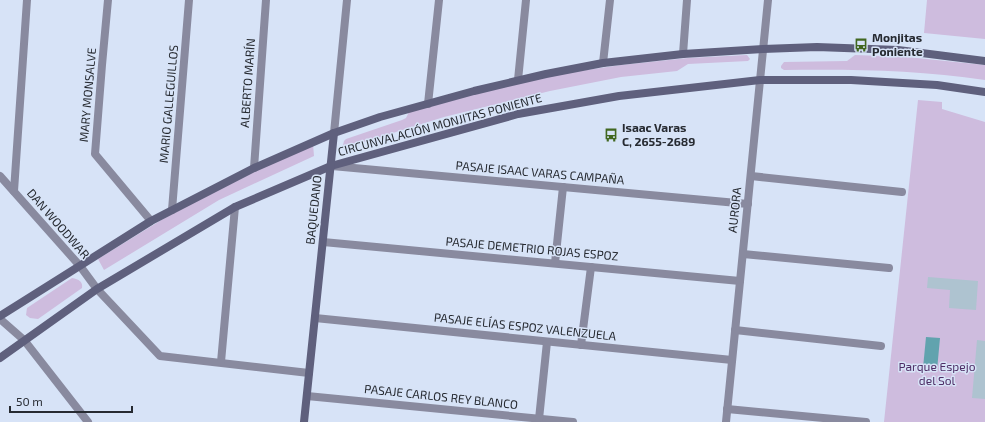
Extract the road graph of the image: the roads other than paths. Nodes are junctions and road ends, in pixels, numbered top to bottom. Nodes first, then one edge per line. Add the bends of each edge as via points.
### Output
1 (27, 0) edge
2 (108, 0) edge
3 (189, 0) edge
4 (266, 0) edge
5 (347, 0) edge
6 (439, 0) edge
7 (526, 0) edge
8 (610, 0) edge
9 (687, 0) edge
10 (768, 0) edge
11 (763, 49) junction
12 (683, 54) junction
13 (985, 61) edge
14 (603, 63) junction
15 (518, 80) junction
16 (760, 80) junction
17 (985, 92) edge
18 (428, 104) junction
19 (334, 133) junction
20 (331, 166) junction
21 (254, 168) junction
22 (0, 176) edge
23 (751, 176) junction
24 (563, 187) junction
25 (14, 191) junction
26 (902, 192) dead end
27 (748, 204) junction
28 (236, 207) junction
29 (172, 210) junction
30 (151, 221) junction
31 (323, 242) junction
32 (743, 254) junction
33 (555, 263) junction
34 (80, 266) junction
35 (591, 267) junction
36 (890, 268) dead end
37 (740, 281) junction
38 (97, 289) junction
39 (0, 318) edge
40 (315, 318) junction
41 (735, 330) junction
42 (24, 340) junction
43 (547, 342) junction
44 (581, 345) junction
45 (881, 346) dead end
46 (0, 358) edge
47 (732, 360) junction
48 (221, 362) junction
49 (309, 373) junction
50 (307, 396) junction
51 (727, 409) junction
52 (515, 419) edge
53 (539, 419) junction
54 (88, 422) edge
55 (304, 422) edge
56 (573, 422) edge
57 (726, 422) edge
58 (866, 422) edge

1 - 25 street
2 - 30 street, MARY MONSALVE via 95,154
3 - 29 street, MARIO GALLEGUILLOS
4 - 21 street, ALBERTO MARÍN
5 - 19 street, BAQUEDANO
6 - 18 street
7 - 15 street
8 - 14 street
9 - 12 street
10 - 11 street, AURORA
11 - 12 street, CIRCUNVALACIÓN MONJITAS PONIENTE
11 - 13 street, CIRCUNVALACIÓN MONJITAS PONIENTE via 817,47 898,50
11 - 16 street, AURORA
12 - 14 street, CIRCUNVALACIÓN MONJITAS PONIENTE
14 - 15 street, CIRCUNVALACIÓN MONJITAS PONIENTE
15 - 18 street, CIRCUNVALACIÓN MONJITAS PONIENTE
16 - 17 street, CIRCUNVALACIÓN MONJITAS PONIENTE via 859,80 937,85
16 - 20 street, CIRCUNVALACIÓN MONJITAS PONIENTE via 619,96 518,114
16 - 23 street, AURORA
18 - 19 street, CIRCUNVALACIÓN MONJITAS PONIENTE
19 - 20 street, BAQUEDANO
19 - 21 street, CIRCUNVALACIÓN MONJITAS PONIENTE
20 - 24 street, PASAJE ISAAC VARAS CAMPAÑA
20 - 28 street, CIRCUNVALACIÓN MONJITAS PONIENTE
20 - 31 street, BAQUEDANO
21 - 29 street, CIRCUNVALACIÓN MONJITAS PONIENTE
22 - 25 street, DAN WOODWAR
23 - 26 street
23 - 27 street, AURORA
24 - 27 street, PASAJE ISAAC VARAS CAMPAÑA
24 - 33 street
25 - 34 street, DAN WOODWAR
27 - 32 street, AURORA
28 - 38 street, CIRCUNVALACIÓN MONJITAS PONIENTE
28 - 48 street
29 - 30 street, CIRCUNVALACIÓN MONJITAS PONIENTE
30 - 34 street, CIRCUNVALACIÓN MONJITAS PONIENTE
31 - 33 street, PASAJE DEMETRIO ROJAS ESPOZ
31 - 40 street, BAQUEDANO
32 - 36 street
32 - 37 street, AURORA
33 - 35 street, PASAJE DEMETRIO ROJAS ESPOZ
34 - 38 street, DAN WOODWAR
34 - 39 street, CIRCUNVALACIÓN MONJITAS PONIENTE
35 - 37 street, PASAJE DEMETRIO ROJAS ESPOZ
35 - 44 street
37 - 41 street, AURORA
38 - 42 street, CIRCUNVALACIÓN MONJITAS PONIENTE
38 - 48 street via 160,356
39 - 42 street
40 - 43 street, PASAJE ELÍAS ESPOZ VALENZUELA
40 - 49 street, BAQUEDANO
41 - 45 street
41 - 47 street, AURORA
42 - 46 street, CIRCUNVALACIÓN MONJITAS PONIENTE
42 - 54 street
43 - 44 street, PASAJE ELÍAS ESPOZ VALENZUELA
43 - 53 street
44 - 47 street, PASAJE ELÍAS ESPOZ VALENZUELA
47 - 51 street, AURORA
48 - 49 street
49 - 50 street, BAQUEDANO
50 - 52 street, PASAJE CARLOS REY BLANCO
50 - 55 street, BAQUEDANO
51 - 57 street, AURORA
51 - 58 street
52 - 53 street, PASAJE CARLOS REY BLANCO
53 - 56 street, PASAJE CARLOS REY BLANCO

